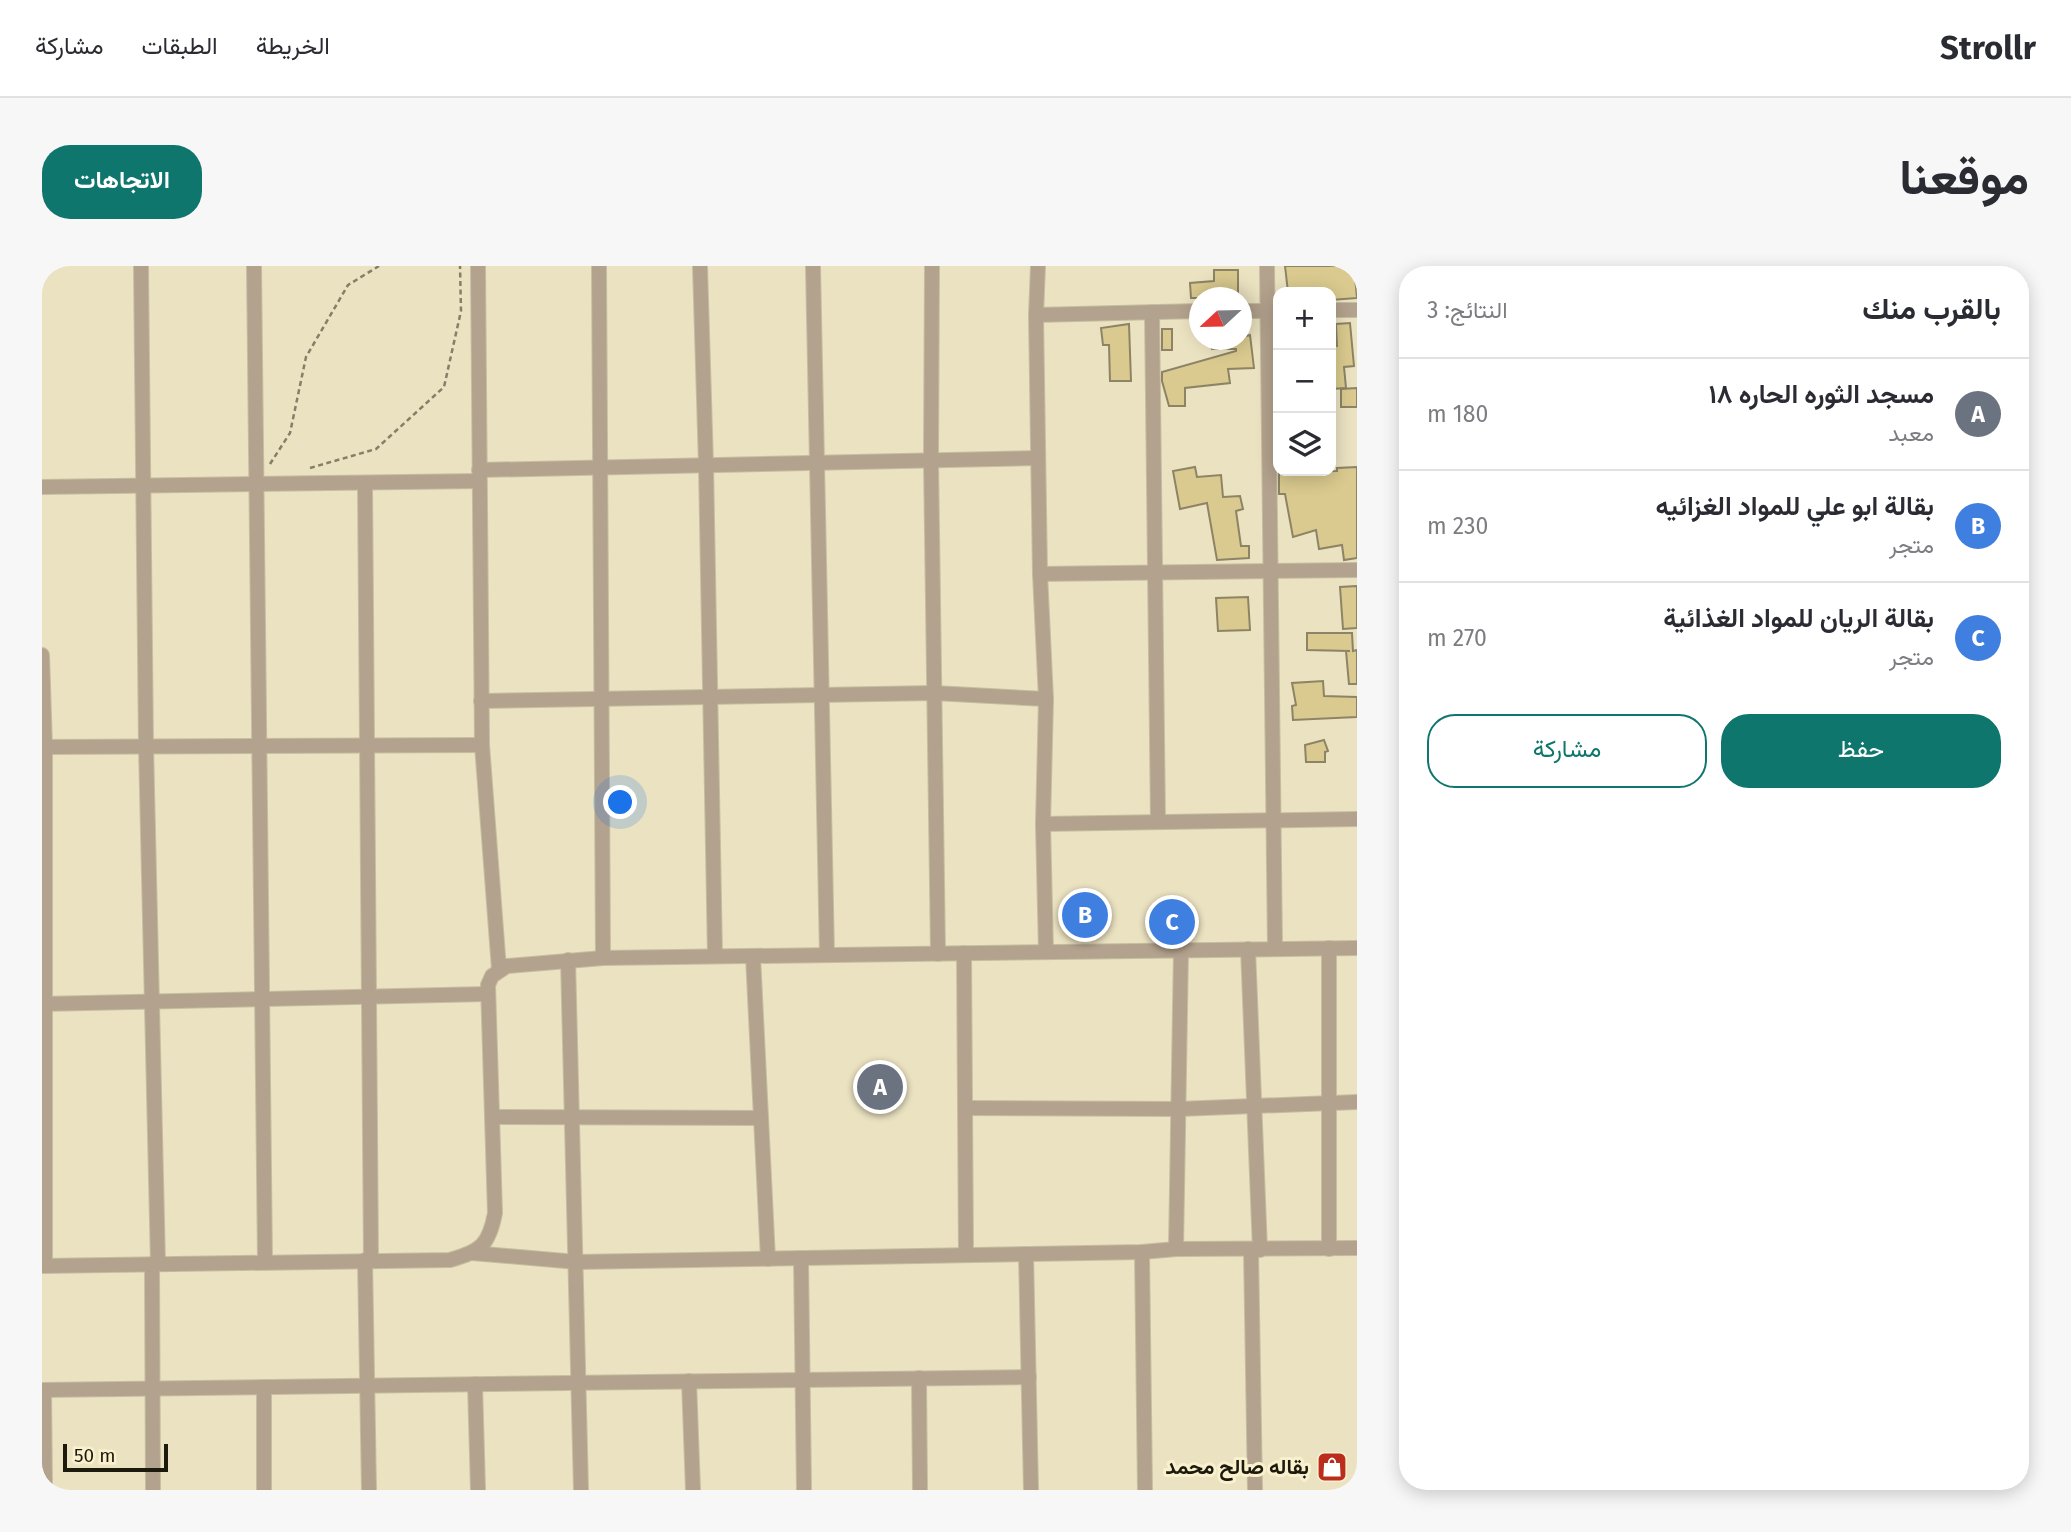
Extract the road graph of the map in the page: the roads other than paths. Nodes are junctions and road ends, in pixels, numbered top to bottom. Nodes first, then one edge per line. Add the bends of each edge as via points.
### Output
1 (141, 266) edge
2 (254, 266) edge
3 (478, 266) edge
4 (599, 266) edge
5 (700, 266) edge
6 (813, 266) edge
7 (932, 266) edge
8 (1038, 266) edge
9 (1267, 266) edge
10 (1336, 310) edge
11 (1357, 310) edge
12 (1189, 311) edge
13 (1252, 311) edge
14 (1273, 311) edge
15 (1152, 312) junction
16 (1036, 315) junction
17 (1038, 458) junction
18 (931, 461) junction
19 (816, 463) junction
20 (706, 465) junction
21 (600, 467) junction
22 (479, 475) junction
23 (365, 483) junction
24 (257, 484) junction
25 (142, 486) junction
26 (42, 487) edge
27 (1357, 570) edge
28 (1270, 571) junction
29 (1155, 573) junction
30 (1040, 574) junction
31 (42, 654) edge
32 (934, 693) junction
33 (821, 694) junction
34 (710, 696) junction
35 (601, 699) junction
36 (1046, 699) junction
37 (481, 701) junction
38 (367, 745) junction
39 (482, 745) junction
40 (146, 746) junction
41 (260, 746) junction
42 (44, 747) edge
43 (1357, 819) edge
44 (1273, 820) junction
45 (1158, 822) junction
46 (1043, 824) junction
47 (1329, 948) junction
48 (1357, 948) edge
49 (1248, 949) junction
50 (1275, 949) junction
51 (1181, 950) junction
52 (1046, 952) junction
53 (964, 953) junction
54 (938, 954) junction
55 (827, 955) junction
56 (715, 956) junction
57 (753, 956) junction
58 (603, 958) junction
59 (568, 960) junction
60 (499, 969) junction
61 (488, 994) junction
62 (369, 997) junction
63 (262, 999) junction
64 (151, 1002) junction
65 (44, 1004) edge
66 (1329, 1102) junction
67 (1357, 1102) edge
68 (1254, 1106) junction
69 (965, 1108) junction
70 (1178, 1109) junction
71 (492, 1117) junction
72 (571, 1117) junction
73 (761, 1118) junction
74 (1357, 1248) edge
75 (1176, 1249) junction
76 (1329, 1249) junction
77 (1256, 1250) junction
78 (1142, 1252) junction
79 (472, 1253) junction
80 (1026, 1254) junction
81 (966, 1255) junction
82 (801, 1258) junction
83 (768, 1259) junction
84 (368, 1260) junction
85 (265, 1262) junction
86 (577, 1262) junction
87 (155, 1264) junction
88 (44, 1266) edge
89 (1029, 1377) junction
90 (919, 1378) junction
91 (803, 1380) junction
92 (689, 1381) junction
93 (579, 1383) junction
94 (475, 1384) junction
95 (367, 1385) junction
96 (264, 1387) junction
97 (153, 1388) junction
98 (43, 1390) edge
99 (45, 1490) edge
100 (153, 1490) edge
101 (264, 1490) edge
102 (369, 1490) edge
103 (478, 1490) edge
104 (581, 1490) edge
105 (694, 1490) edge
106 (804, 1490) edge
107 (920, 1490) edge
108 (1031, 1490) edge
109 (1145, 1490) edge
110 (1255, 1490) edge

1 - 25 street
2 - 24 street
3 - 22 street
4 - 21 street
5 - 20 street
6 - 19 street
7 - 18 street
8 - 16 street
9 - 14 street
10 - 11 street
12 - 15 street
13 - 14 street
14 - 28 street
15 - 16 street
15 - 29 street
16 - 17 street
17 - 18 street
17 - 30 street
18 - 19 street
18 - 32 street
19 - 20 street
19 - 33 street
20 - 21 street
20 - 34 street
21 - 22 street
21 - 35 street
22 - 23 street
22 - 37 street
23 - 24 street
23 - 38 street
24 - 25 street
24 - 41 street
25 - 26 street
25 - 40 street
27 - 28 street
28 - 29 street
28 - 44 street
29 - 30 street
29 - 45 street
30 - 36 street
31 - 42 street
32 - 33 street
32 - 36 street
32 - 54 street
33 - 34 street
33 - 55 street
34 - 35 street
34 - 56 street
35 - 37 street
35 - 58 street
36 - 46 street
37 - 39 street
38 - 39 street
38 - 41 street
38 - 62 street
39 - 60 street
40 - 41 street
40 - 42 street
40 - 64 street
41 - 63 street
42 - 65 street
43 - 44 street
44 - 45 street
44 - 50 street
45 - 46 street
46 - 52 street
47 - 48 street
47 - 50 street
47 - 66 street
49 - 50 street
49 - 51 street
49 - 68 street
51 - 52 street
51 - 70 street
52 - 53 street
53 - 54 street
53 - 69 street
54 - 55 street
55 - 57 street
56 - 57 street
56 - 58 street
57 - 73 street
58 - 59 street
59 - 60 street
59 - 72 street
60 - 61 street via 488,985
61 - 62 street
61 - 71 street
62 - 63 street
62 - 84 street
63 - 64 street
63 - 85 street
64 - 65 street
64 - 87 street
65 - 88 street
66 - 67 street
66 - 68 street
66 - 76 street
68 - 70 street
68 - 77 street
69 - 70 street
69 - 81 street
70 - 75 street
71 - 72 street
71 - 79 street via 495,1213 485,1245
72 - 73 street
72 - 86 street
73 - 83 street
74 - 76 street
75 - 77 street
75 - 78 street
76 - 77 street
77 - 110 street
78 - 80 street
78 - 109 street
79 - 84 street via 450,1260
79 - 86 street
80 - 81 street
80 - 89 street
81 - 82 street
82 - 83 street
82 - 91 street
83 - 86 street
84 - 85 street
84 - 95 street
85 - 87 street
86 - 93 street
87 - 88 street
87 - 97 street
89 - 90 street
89 - 108 street
90 - 91 street
90 - 107 street
91 - 92 street
91 - 106 street
92 - 93 street
92 - 105 street
93 - 94 street
93 - 104 street
94 - 95 street
94 - 103 street
95 - 96 street
95 - 102 street
96 - 97 street
96 - 101 street
97 - 98 street
97 - 100 street
98 - 99 street

